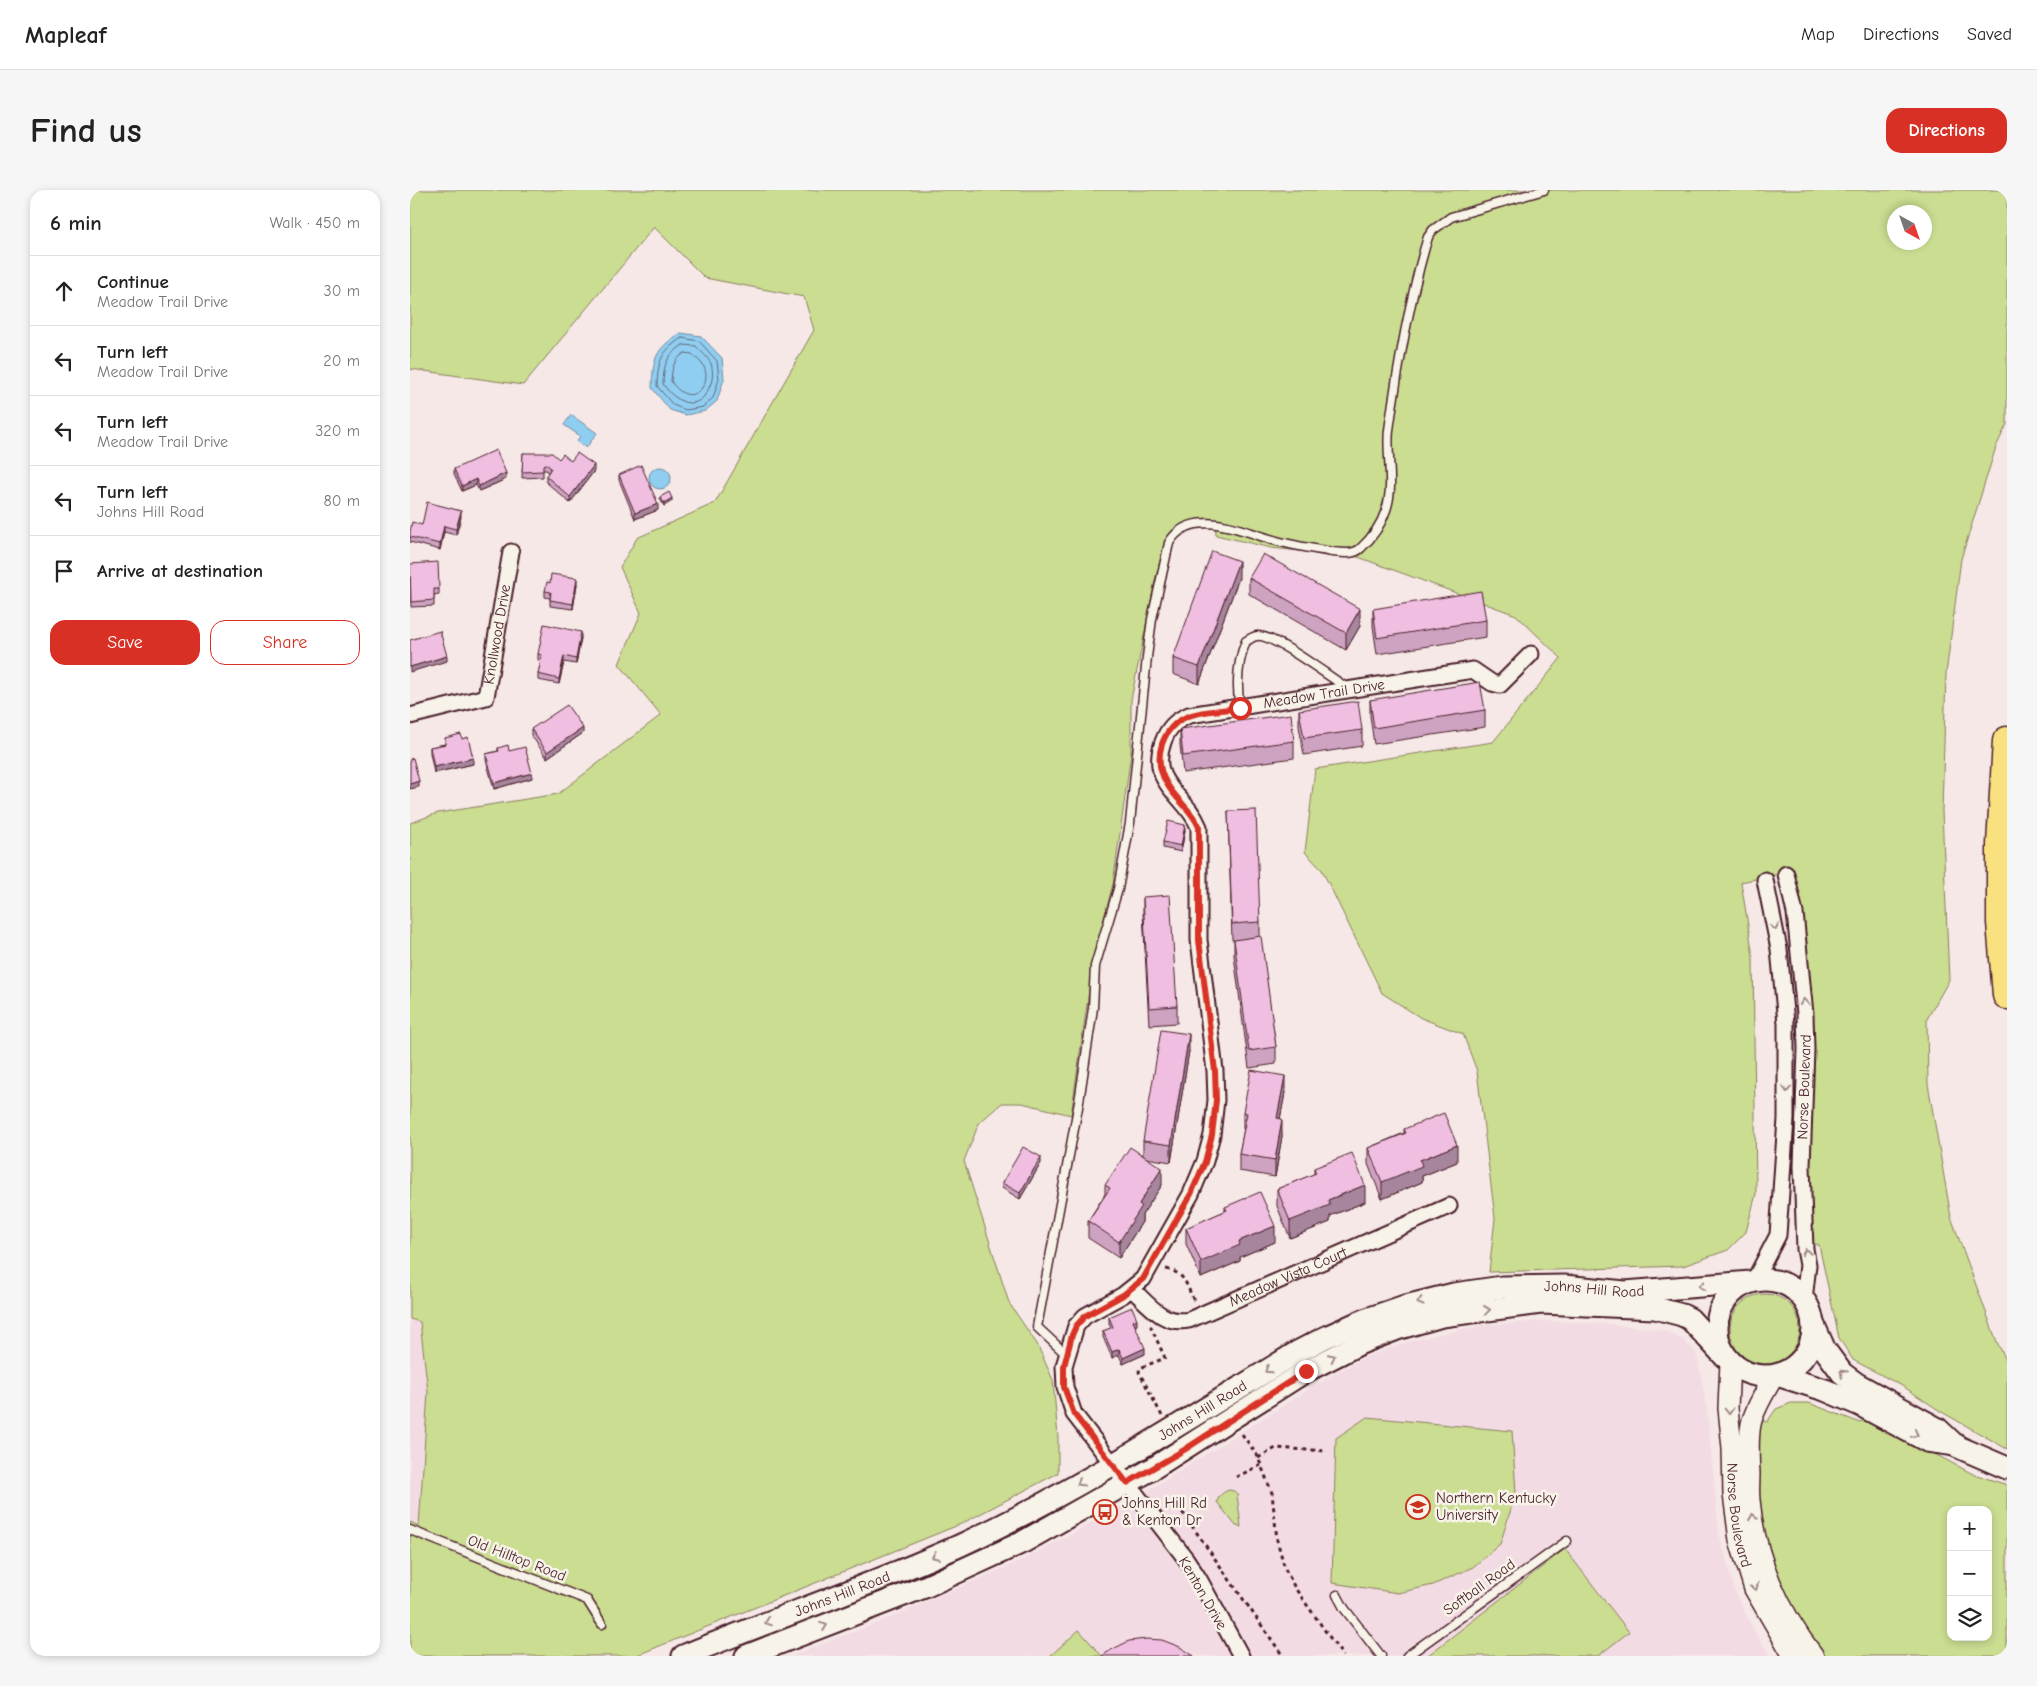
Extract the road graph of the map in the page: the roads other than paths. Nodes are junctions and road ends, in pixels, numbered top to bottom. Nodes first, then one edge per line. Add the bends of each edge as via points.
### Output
1 (1544, 190) edge
2 (511, 552) dead end
3 (1531, 654) dead end
4 (1350, 690) junction
5 (1240, 708) junction
6 (410, 716) edge
7 (2007, 741) edge
8 (1786, 874) dead end
9 (1766, 880) dead end
10 (2007, 995) edge
11 (1449, 1206) dead end
12 (1752, 1281) junction
13 (1132, 1289) junction
14 (1804, 1300) junction
15 (1813, 1322) junction
16 (1067, 1355) junction
17 (1728, 1360) junction
18 (1775, 1375) junction
19 (1956, 1446) junction
20 (1113, 1466) junction
21 (2007, 1468) edge
22 (1127, 1483) junction
23 (410, 1530) edge
24 (1567, 1541) dead end
25 (1337, 1594) dead end
26 (602, 1624) dead end
27 (683, 1656) edge
28 (746, 1656) edge
29 (1241, 1656) edge
30 (1381, 1656) edge
31 (1407, 1656) edge
32 (1793, 1656) edge
33 (1814, 1656) edge

1 - 16 lane via 1451,217 1428,237 1393,396 1386,509 1374,535 1359,550 1348,553 1315,550 1208,523 1190,525 1172,537 1169,543 1152,619 1130,823 1118,889 1095,966 1094,1008 1080,1102 1037,1327
2 - 6 street, Knollwood Drive via 486,697
3 - 4 street, Meadow Trail Drive via 1500,685 1473,670
4 - 5 street, Meadow Trail Drive
4 - 5 lane via 1286,648 1267,637 1257,636 1246,641 1241,653 1237,682
5 - 13 street, Meadow Trail Drive via 1189,715 1177,720 1165,735 1159,752 1158,761 1167,785 1199,827 1199,940 1216,1100 1205,1162 1191,1194 1143,1279
7 - 10 highway via 2001,845 2001,922
14 -> 8 street, Norse Boulevard via 1808,1265 1802,1166 1805,1014 1794,913
9 -> 12 street, Norse Boulevard via 1779,949 1786,1022 1786,1120 1778,1235
11 - 13 street, Meadow Vista Court via 1180,1322 1163,1317
12 - 14 main road via 1780,1282 1794,1289
12 - 17 main road via 1731,1294 1718,1313 1718,1344
12 -> 20 main road, Johns Hill Road via 1624,1292 1564,1286 1502,1287 1454,1294 1402,1307 1299,1351
13 - 16 street, Meadow Trail Drive via 1085,1316 1076,1326
14 - 15 main road
15 - 18 main road via 1808,1349 1800,1361 1790,1370
19 -> 15 main road via 1938,1429 1842,1373 1825,1350
16 - 20 street, Meadow Trail Drive via 1064,1387 1068,1402
17 - 18 main road via 1748,1374
22 -> 17 main road, Johns Hill Road via 1330,1358 1397,1329 1442,1316 1541,1303 1655,1308 1682,1314 1702,1330
17 -> 32 street, Norse Boulevard via 1733,1494 1739,1540 1754,1589
18 -> 19 main road via 1826,1390 1927,1441
33 -> 18 street, Norse Boulevard via 1798,1636 1769,1582 1750,1499 1748,1449 1751,1424 1754,1412
19 - 21 main road
20 - 22 street, Meadow Trail Drive
20 -> 27 main road, Johns Hill Road via 1014,1519 939,1554
28 -> 22 main road, Johns Hill Road via 936,1582 1023,1542
22 - 29 street, Kenton Drive via 1199,1580
23 - 26 lane, Old Hilltop Road via 587,1600
24 - 31 lane, Softball Road
25 - 30 lane

